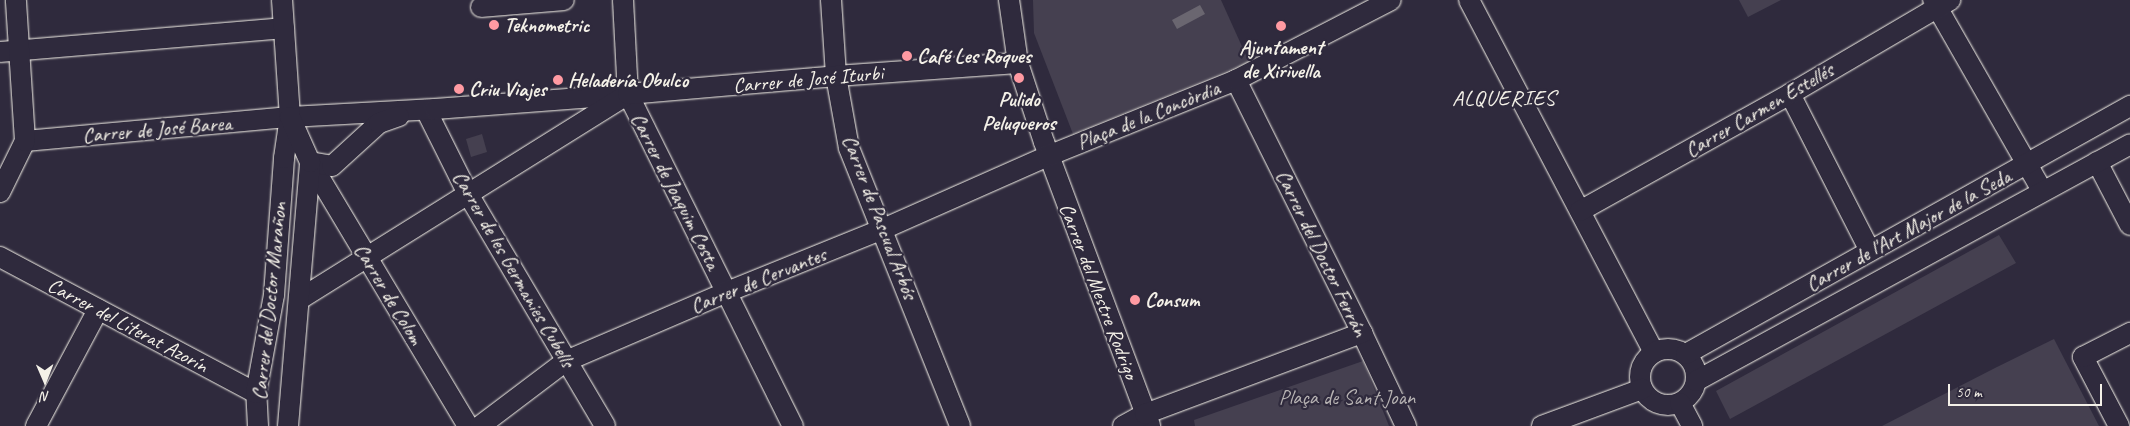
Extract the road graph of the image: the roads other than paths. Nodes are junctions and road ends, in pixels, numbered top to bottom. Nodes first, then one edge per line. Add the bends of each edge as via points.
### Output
1 (16, 0) edge
2 (282, 0) edge
3 (564, 0) edge
4 (623, 0) edge
5 (831, 0) edge
6 (1008, 0) edge
7 (1391, 0) edge
8 (1468, 0) edge
9 (1940, 3) edge
10 (481, 7) dead end
11 (284, 28) junction
12 (9, 52) edge
13 (1018, 63) junction
14 (836, 76) junction
15 (1236, 80) junction
16 (628, 94) junction
17 (1790, 94) junction
18 (2130, 106) edge
19 (426, 110) junction
20 (290, 117) junction
21 (24, 141) junction
22 (2130, 144) edge
23 (1048, 156) junction
24 (310, 162) junction
25 (2097, 162) junction
26 (2026, 164) junction
27 (2042, 190) junction
28 (0, 192) edge
29 (468, 194) junction
30 (1580, 211) junction
31 (2130, 225) edge
32 (883, 229) junction
33 (1870, 251) junction
34 (0, 257) edge
35 (366, 257) junction
36 (726, 292) junction
37 (300, 299) junction
38 (98, 310) junction
39 (1362, 333) junction
40 (2130, 333) edge
41 (1654, 352) junction
42 (1686, 354) junction
43 (566, 361) junction
44 (1696, 381) junction
45 (1642, 389) junction
46 (256, 393) junction
47 (1680, 403) junction
48 (1148, 420) edge
49 (36, 426) edge
50 (258, 426) edge
51 (288, 426) edge
52 (468, 426) edge
53 (480, 426) edge
54 (605, 426) edge
55 (793, 426) edge
56 (960, 426) edge
57 (1123, 426) edge
58 (1406, 426) edge
59 (1542, 426) edge
60 (1692, 426) edge
61 (2119, 426) edge

1 - 12 street
2 - 11 street
3 - 10 street
4 - 16 street, Carrer de Joaquim Costa
5 - 14 street, Carrer de Pascual Arbós
6 - 13 street, Plaça de la Concòrdia
7 - 15 street, Plaça de la Concòrdia
8 - 30 street
9 - 17 street, Carrer Carmen Estellés
9 - 26 street
11 - 12 street
11 - 20 street
12 - 21 street
13 - 14 street, Carrer de José Iturbi
13 - 23 street, Plaça de la Concòrdia
14 - 16 street, Carrer de José Iturbi
14 - 32 street, Carrer de Pascual Arbós via 849,148
15 - 23 street, Plaça de la Concòrdia
15 - 39 street, Carrer del Doctor Ferrán
16 - 19 street, Carrer de José Iturbi
16 - 29 street, Carrer de José Iturbi
16 - 36 street, Carrer de Joaquim Costa
17 - 30 street, Carrer Carmen Estellés
17 - 33 street
18 - 26 street, Carrer de l'Art Major de la Seda
19 - 20 street
19 - 24 street via 384,119 332,166
19 - 29 street, Carrer de les Germanies Cubells
20 - 21 street, Carrer de José Barea
20 - 24 street, Carrer del Doctor Marañon
20 - 46 street, Carrer del Doctor Marañon via 274,296
21 - 28 street
22 - 25 street, Carrer de l'Art Major de la Seda
23 - 32 street, Carrer de Cervantes
23 - 48 street, Carrer del Mestre Rodrigo
24 - 35 street, Carrer de Colom
24 - 37 street, Carrer del Doctor Marañon
25 - 27 street, Carrer de l'Art Major de la Seda
25 - 31 street
26 - 27 street
26 - 33 street, Carrer de l'Art Major de la Seda
27 - 44 street, Carrer de l'Art Major de la Seda
29 - 35 street, Carrer de José Iturbi
29 - 43 street, Carrer de les Germanies Cubells
30 - 41 street
32 - 36 street, Carrer de Cervantes
32 - 56 street, Carrer de Pascual Arbós
33 - 42 street, Carrer de l'Art Major de la Seda
34 - 38 street, Carrer del Literat Azorín
35 - 37 street, Carrer de José Iturbi
35 - 52 street, Carrer de Colom
36 - 43 street, Carrer de Cervantes
36 - 55 street, Carrer de Joaquim Costa
37 - 51 street, Carrer del Doctor Marañon
38 - 46 street, Carrer del Literat Azorín
38 - 49 street
39 - 48 street
39 - 58 street, Carrer del Doctor Ferrán
40 - 61 street via 2083,357
41 - 42 street via 1670,348
41 - 45 street via 1642,364
42 - 44 street via 1695,366
43 - 53 street, Carrer de Cervantes
43 - 54 street, Carrer de les Germanies Cubells
44 - 47 street via 1692,392
45 - 47 street via 1654,402 1662,405
45 - 59 street
46 - 50 street, Carrer del Doctor Marañon
47 - 60 street
48 - 57 street

